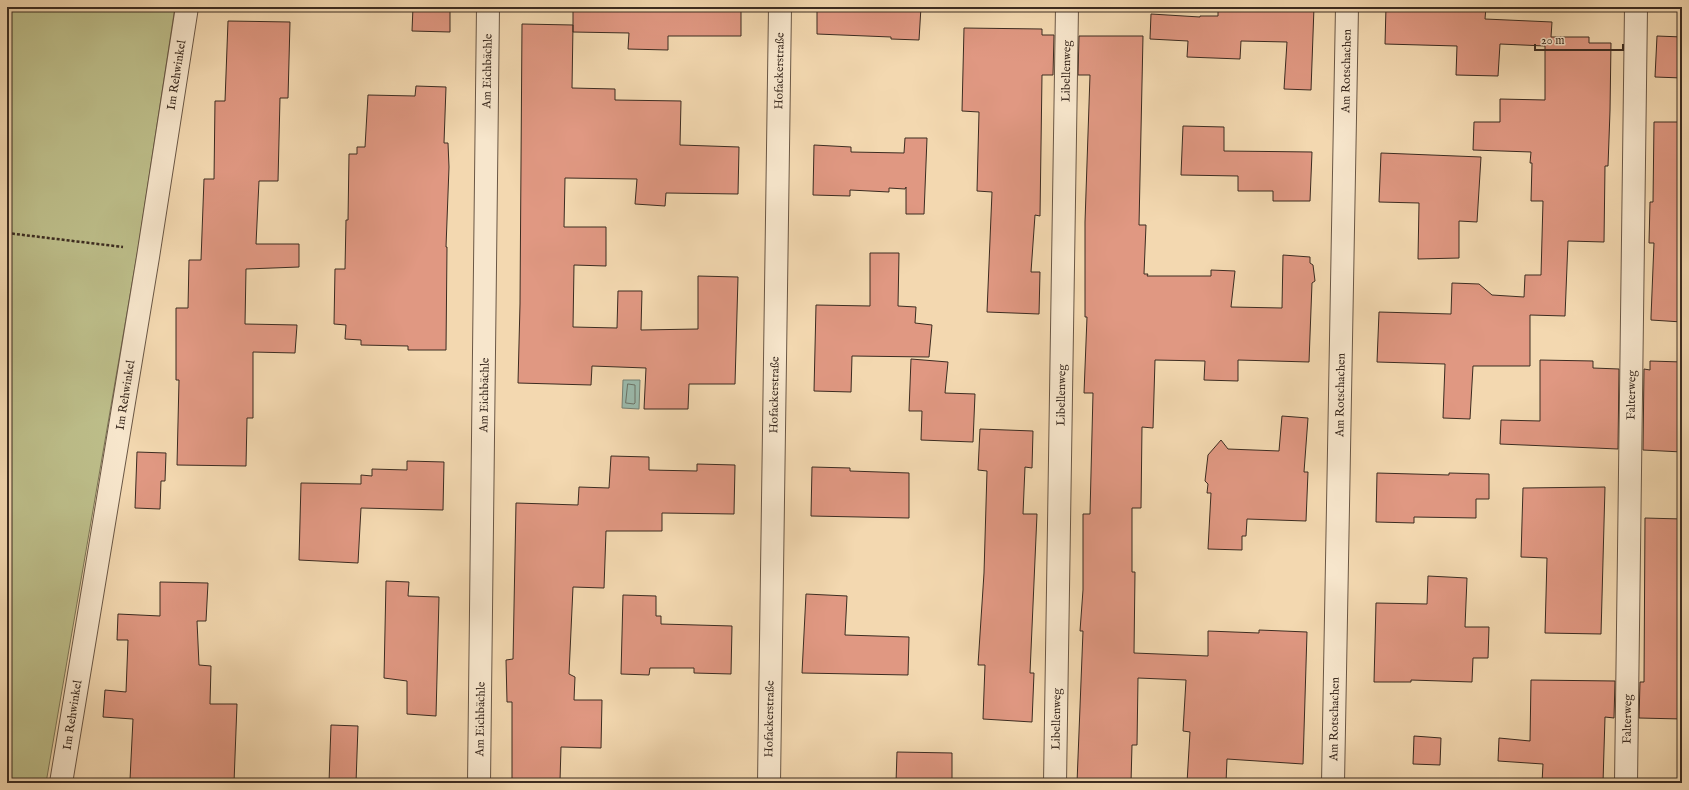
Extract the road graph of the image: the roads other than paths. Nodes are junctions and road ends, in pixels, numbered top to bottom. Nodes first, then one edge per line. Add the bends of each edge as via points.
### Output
1 (187, 7) edge
2 (488, 7) edge
3 (780, 7) edge
4 (1067, 7) edge
5 (1347, 7) edge
6 (1636, 7) edge
7 (61, 783) edge
8 (479, 783) edge
9 (768, 783) edge
10 (1055, 783) edge
11 (1333, 783) edge
12 (1626, 783) edge

1 - 7 street, Im Rehwinkel
2 - 8 street, Am Eichbächle
3 - 9 street, Hofackerstraße
4 - 10 street, Libellenweg
5 - 11 street, Am Rotschachen
6 - 12 street, Falterweg

